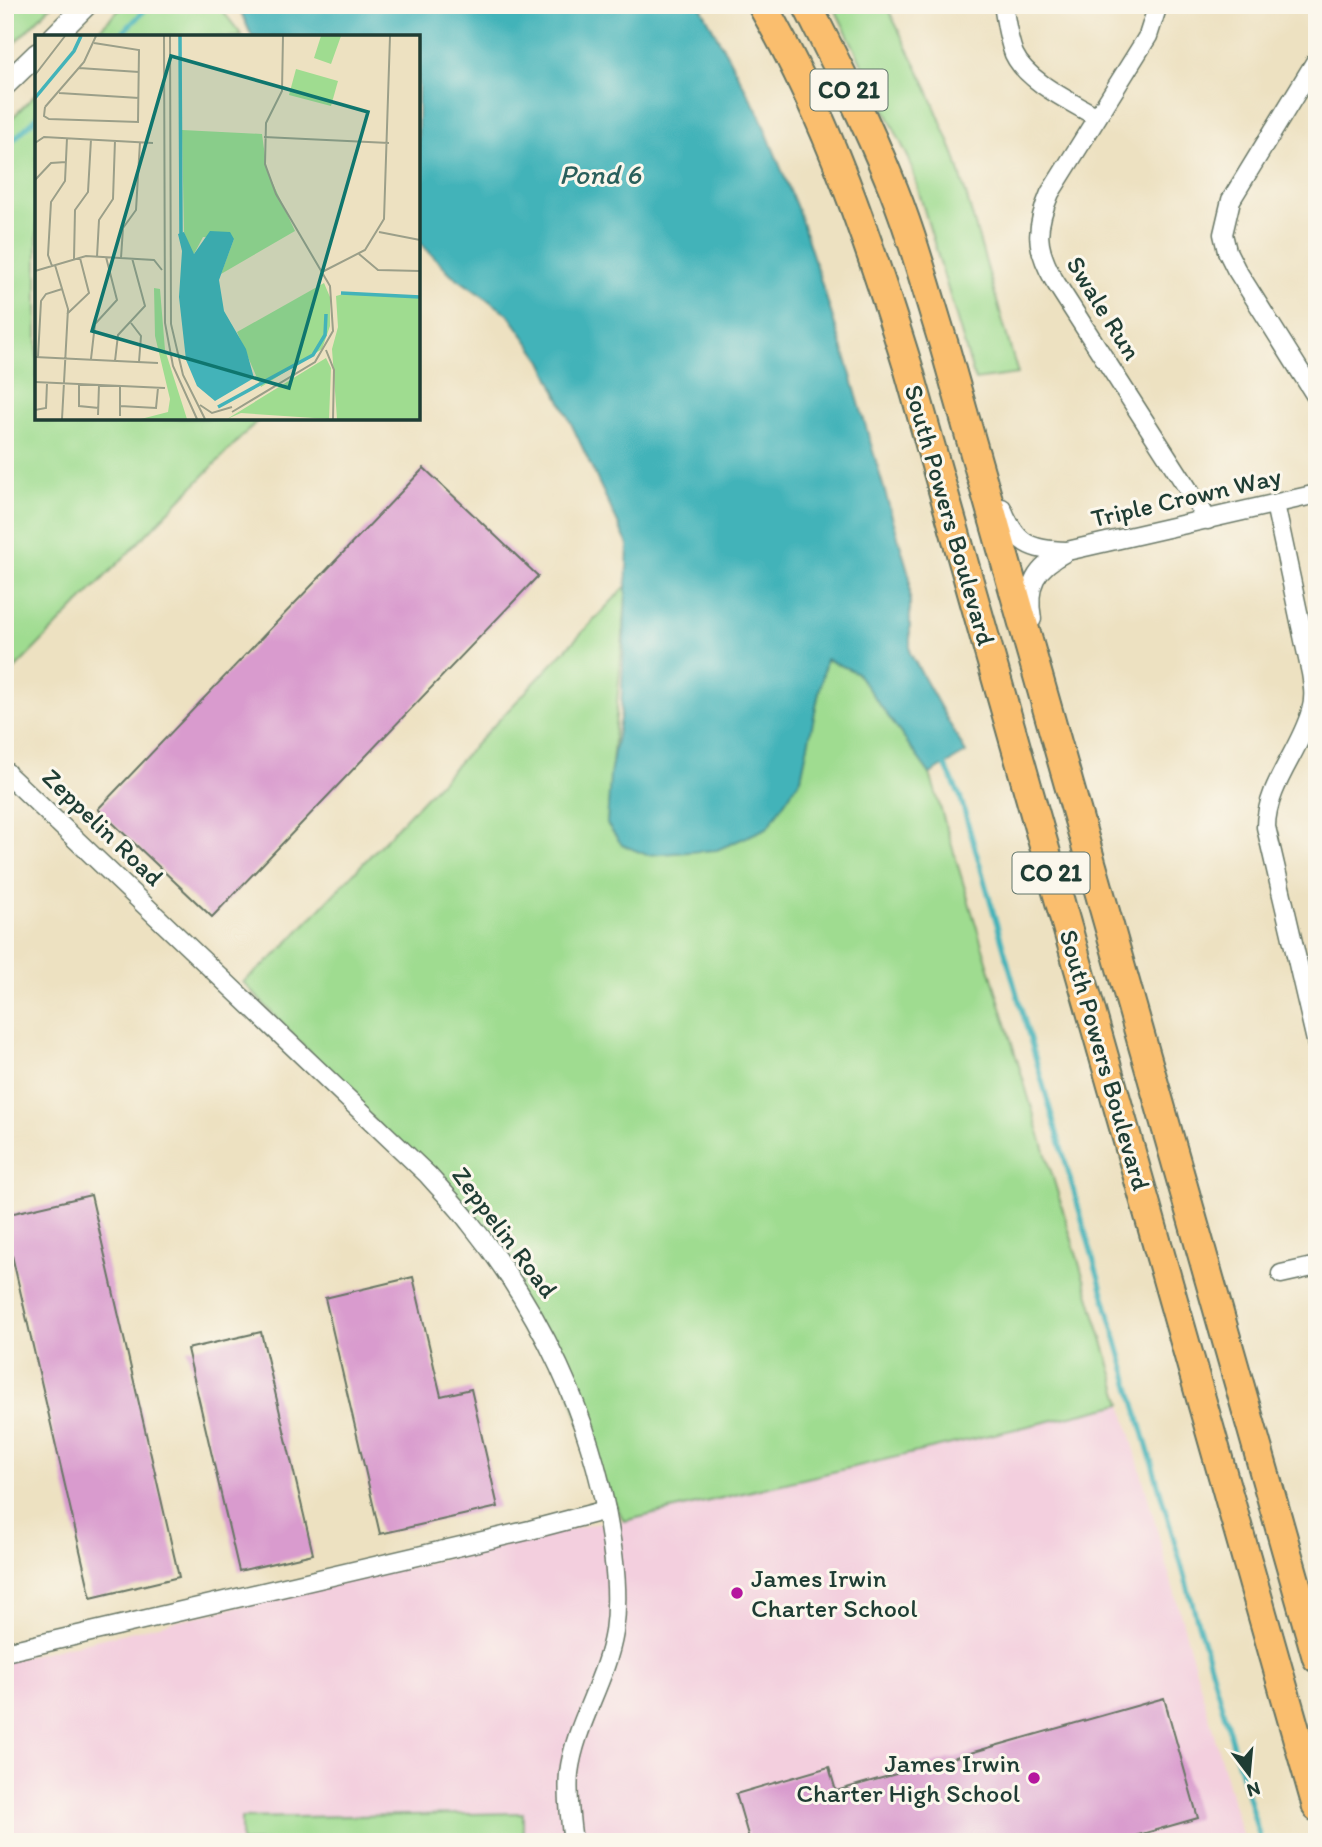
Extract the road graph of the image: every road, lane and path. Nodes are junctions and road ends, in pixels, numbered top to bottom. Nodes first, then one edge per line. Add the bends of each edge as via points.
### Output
1 (86, 5) edge
2 (762, 5) edge
3 (807, 5) edge
4 (1003, 5) edge
5 (1158, 5) edge
6 (56, 35) edge
7 (35, 56) edge
8 (1317, 59) edge
9 (5, 85) edge
10 (1097, 117) junction
11 (950, 368) junction
12 (1317, 398) edge
13 (1317, 494) edge
14 (1275, 505) junction
15 (1208, 520) junction
16 (1067, 551) junction
17 (1060, 757) junction
18 (5, 773) edge
19 (1317, 1045) edge
20 (1317, 1266) edge
21 (1281, 1274) dead end
22 (606, 1510) junction
23 (5, 1651) edge
24 (1317, 1658) edge
25 (1302, 1754) junction
26 (1317, 1807) edge
27 (1317, 1822) edge
28 (573, 1842) edge

1 - 6 street
2 - 25 highway, South Powers Boulevard / CO 21 via 831,144 869,243 908,367
3 - 11 highway, South Powers Boulevard / CO 21 via 889,177
4 - 10 street via 1014,53 1022,66
5 - 10 street, Swale Run via 1148,36
7 - 9 street
8 - 12 street via 1231,200 1223,234 1236,269
10 - 15 street, Swale Run via 1046,202 1038,230 1040,248 1045,265
11 - 16 street, Triple Crown Way via 1010,528 1030,546
11 - 17 highway, South Powers Boulevard / CO 21
13 - 14 street, Triple Crown Way
14 - 15 street, Triple Crown Way
14 - 19 street via 1314,694 1305,727 1266,810 1266,827
15 - 16 street, Triple Crown Way
16 - 17 street, Triple Crown Way via 1049,560 1038,573 1029,604
17 - 24 highway, South Powers Boulevard / CO 21
18 - 22 street, Zeppelin Road via 418,1166 470,1222 547,1340 583,1427
20 - 21 street
22 - 23 street
22 - 28 street, Zeppelin Road via 618,1596 610,1651 569,1772
25 - 26 highway, South Powers Boulevard / CO 21
25 - 27 highway

